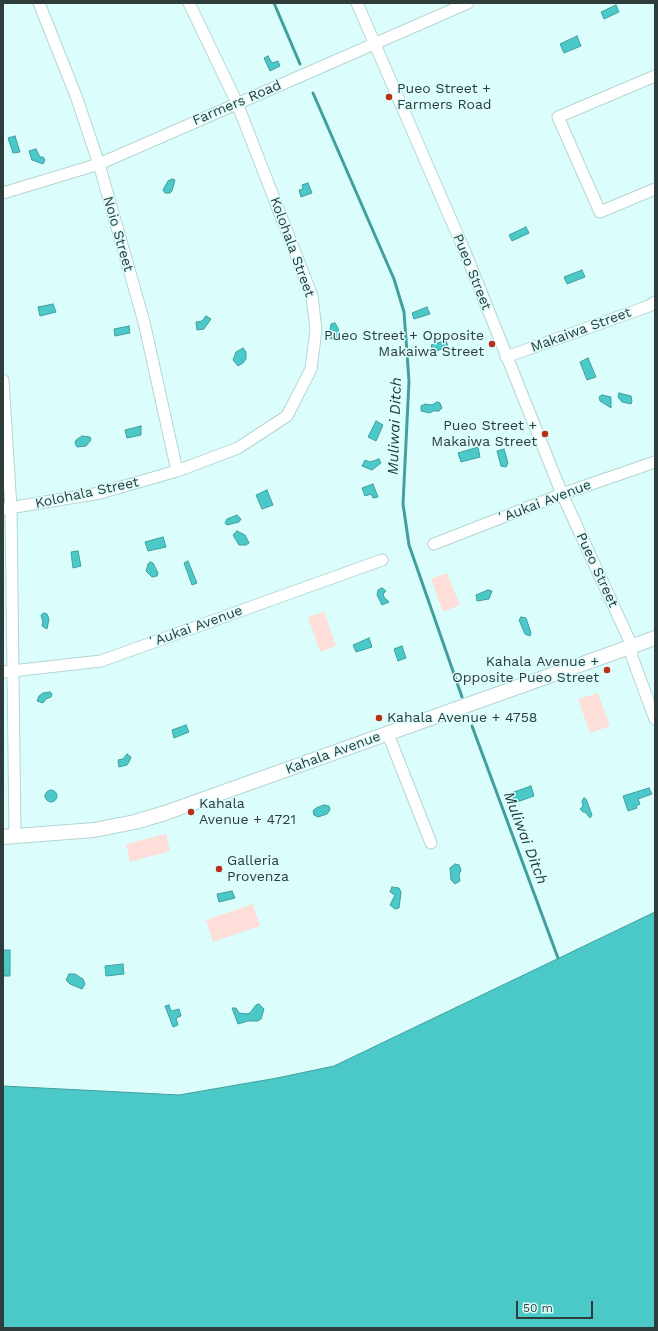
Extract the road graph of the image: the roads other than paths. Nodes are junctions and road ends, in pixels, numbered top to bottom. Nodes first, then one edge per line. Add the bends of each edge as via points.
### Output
1 (39, 3) edge
2 (189, 3) edge
3 (357, 3) edge
4 (468, 3) edge
5 (375, 45) junction
6 (655, 76) edge
7 (237, 103) junction
8 (99, 164) junction
9 (655, 189) edge
10 (3, 193) edge
11 (655, 302) edge
12 (506, 357) junction
13 (3, 380) edge
14 (655, 462) edge
15 (177, 471) junction
16 (562, 494) junction
17 (7, 509) edge
18 (434, 544) dead end
19 (382, 560) dead end
20 (655, 638) edge
21 (632, 646) junction
22 (8, 672) edge
23 (655, 719) edge
24 (388, 734) junction
25 (9, 836) edge
26 (431, 843) dead end

1 - 8 street, Noio Street via 76,96
2 - 7 street, Kolohala Street
3 - 5 street, Pueo Street
4 - 5 street, Farmers Road
5 - 7 street, Farmers Road
5 - 12 street, Pueo Street via 465,252
6 - 9 street via 558,117 600,212
7 - 8 street, Farmers Road
7 - 15 street, Kolohala Street via 312,296 316,330 311,369 287,416 238,448
8 - 10 street, Farmers Road
8 - 15 street, Noio Street via 144,322
11 - 12 street, Makaiwa Street
12 - 16 street, Pueo Street
13 - 17 street
14 - 16 street, ʻAukai Avenue
15 - 17 street, Kolohala Street via 100,493
16 - 18 street, ʻAukai Avenue
16 - 21 street, Pueo Street
17 - 22 street
19 - 22 street, ʻAukai Avenue via 101,661
20 - 21 street, Kahala Avenue
21 - 23 street, Pueo Street via 632,657
21 - 24 street, Kahala Avenue
22 - 25 street
24 - 25 street, Kahala Avenue via 135,822 79,832
24 - 26 street

